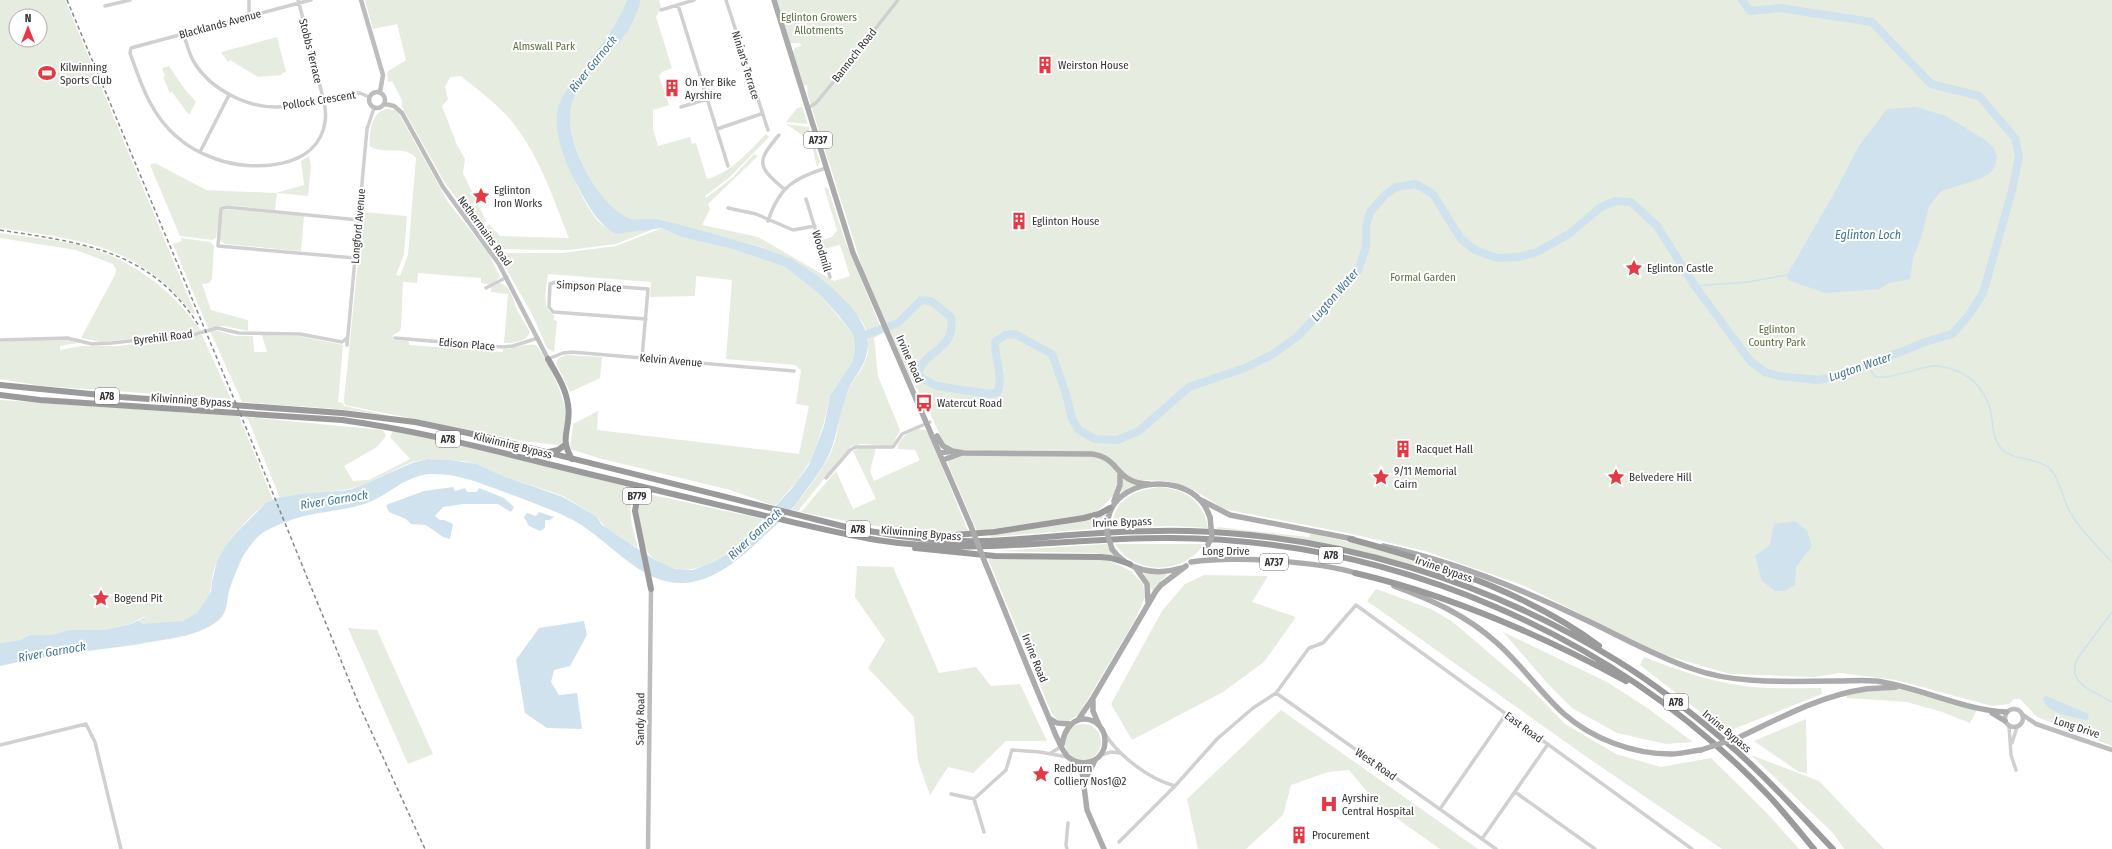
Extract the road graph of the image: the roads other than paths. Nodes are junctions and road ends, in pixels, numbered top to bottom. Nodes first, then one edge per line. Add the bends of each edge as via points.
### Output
1 (130, 0) edge
2 (249, 0) edge
3 (311, 0) edge
4 (361, 0) edge
5 (694, 0) edge
6 (726, 0) edge
7 (774, 0) edge
8 (898, 0) edge
9 (298, 2) edge
10 (678, 5) junction
11 (105, 6) dead end
12 (661, 10) dead end
13 (249, 16) junction
14 (183, 34) junction
15 (130, 50) joint
16 (380, 92) junction
17 (229, 95) junction
18 (369, 97) junction
19 (323, 99) junction
20 (707, 99) junction
21 (385, 104) junction
22 (681, 107) dead end
23 (374, 108) junction
24 (808, 108) junction
25 (761, 114) junction
26 (717, 129) junction
27 (768, 130) dead end
28 (779, 135) dead end
29 (200, 152) junction
30 (728, 166) dead end
31 (826, 168) junction
32 (784, 189) junction
33 (806, 199) dead end
34 (728, 208) dead end
35 (359, 220) junction
36 (768, 221) junction
37 (815, 226) junction
38 (355, 258) junction
39 (507, 277) junction
40 (830, 277) dead end
41 (486, 288) dead end
42 (646, 319) junction
43 (347, 338) junction
44 (395, 338) dead end
45 (538, 338) junction
46 (0, 340) edge
47 (346, 345) dead end
48 (642, 358) junction
49 (548, 359) junction
50 (794, 371) dead end
51 (0, 385) edge
52 (0, 395) edge
53 (928, 422) junction
54 (565, 445) junction
55 (952, 451) junction
56 (548, 452) junction
57 (964, 452) junction
58 (940, 453) junction
59 (572, 459) junction
60 (943, 460) junction
61 (1119, 472) junction
62 (826, 478) dead end
63 (1149, 484) junction
64 (678, 496) junction
65 (1201, 500) junction
66 (1112, 506) junction
67 (917, 538) junction
68 (1350, 539) junction
69 (898, 543) junction
70 (966, 544) junction
71 (1192, 562) junction
72 (1132, 566) junction
73 (1186, 566) junction
74 (1355, 573) junction
75 (651, 589) joint
76 (1147, 604) junction
77 (1616, 660) junction
78 (1905, 687) junction
79 (1276, 693) junction
80 (1093, 698) junction
81 (1662, 702) junction
82 (1987, 710) junction
83 (2006, 712) junction
84 (1506, 714) junction
85 (2022, 715) junction
86 (1049, 718) junction
87 (1078, 720) junction
88 (2007, 723) junction
89 (1070, 724) junction
90 (2036, 724) junction
91 (1099, 725) junction
92 (2018, 725) junction
93 (1103, 730) junction
94 (0, 744) edge
95 (1548, 744) junction
96 (1062, 746) junction
97 (2011, 746) junction
98 (2112, 750) edge
99 (1050, 754) junction
100 (1120, 754) junction
101 (1100, 755) junction
102 (1068, 756) junction
103 (1095, 760) junction
104 (1076, 762) junction
105 (2016, 770) dead end
106 (1084, 784) junction
107 (1174, 786) junction
108 (1515, 792) junction
109 (951, 794) dead end
110 (974, 799) junction
111 (1440, 810) junction
112 (1068, 823) dead end
113 (984, 832) dead end
114 (1482, 839) junction
115 (1119, 842) dead end
116 (121, 849) edge
117 (648, 849) edge
118 (1068, 849) edge
119 (1104, 849) edge
120 (1496, 849) edge
121 (1595, 849) edge
122 (1692, 849) edge
123 (1814, 849) edge
124 (1833, 849) edge

1 - 11 street
2 - 13 street
3 - 9 street, Blacklands Avenue
4 - 16 main road via 382,75
5 - 10 street
6 - 25 street, Ninian's Terrace
7 - 24 main road, Irvine Road / A737
8 - 24 street, Bannoch Road via 816,103
9 - 13 street, Blacklands Avenue
9 - 19 street, Stobbs Terrace
10 - 12 street
10 - 20 street
13 - 14 street, Blacklands Avenue
14 - 15 street, Blacklands Avenue
14 - 17 street, Pollock Crescent via 194,62 200,70 213,84
15 - 29 street, Stobbs Terrace via 144,91 160,118 176,137
16 - 18 main road via 375,92
16 - 21 main road via 386,98
17 - 19 street, Pollock Crescent via 269,107
17 - 29 street
18 - 19 street, Pollock Crescent via 356,93
18 - 23 main road
19 - 29 street, Stobbs Terrace via 324,128 314,148 304,156 275,164 245,166
20 - 22 street
20 - 26 street
21 - 23 main road via 382,108
21 - 39 main road, Nethermains Road via 394,106 402,113 443,187 484,241
23 - 35 street, Longford Avenue via 367,130
24 - 31 main road, Irvine Road / A737
25 - 26 street
25 - 27 street, Ninian's Terrace
26 - 30 street
28 - 32 street via 765,151 762,161 769,176
31 - 32 street via 797,179
31 - 53 main road, Irvine Road / A737 via 853,253
32 - 36 street via 776,200
33 - 37 street, Woodmill
34 - 36 street, Woodmill via 748,211
35 - 38 street, Longford Avenue
35 - 38 street via 226,207 221,209 218,246
36 - 37 street, Woodmill via 793,230
37 - 40 street, Woodmill
38 - 43 street, Longford Avenue
39 - 41 street
39 - 45 main road, Nethermains Road
42 - 42 street, Simpson Place via 648,290 556,282 550,284 549,306 553,312
42 - 48 street, Simpson Place
43 - 46 street, Byrehill Road via 342,342 300,334 239,333 217,328 196,334 92,344 67,338
43 - 47 street, Longford Avenue
44 - 45 street, Edison Place via 503,347
45 - 49 main road, Nethermains Road
48 - 49 street, Kelvin Avenue via 567,352
48 - 50 street, Kelvin Avenue
49 - 54 highway via 565,391 569,406
51 - 56 highway, Kilwinning Bypass / A78 via 378,417 446,428
52 - 64 highway, Kilwinning Bypass / A78 via 40,400 342,420 377,425 445,438
53 - 55 main road via 940,442
53 - 58 main road, Irvine Road / A737
53 - 62 street via 902,434 893,447 853,448
54 - 56 highway
54 - 59 highway
55 - 57 main road
55 - 58 main road
56 - 59 highway, Kilwinning Bypass / A78
57 - 60 main road
57 - 61 main road via 1092,454 1104,457
58 - 60 main road, Irvine Road / A737
59 - 67 highway, Kilwinning Bypass / A78 via 846,527
60 - 86 main road, Irvine Road / A737, bridge
61 - 63 main road via 1134,482
61 - 66 main road via 1120,485
63 - 65 main road via 1178,487
63 - 66 main road via 1132,490
64 - 69 highway, Kilwinning Bypass / A78
64 - 75 highway, B779 via 643,491 638,494 635,511
65 - 68 main road via 1230,515
65 - 71 main road, bridge via 1210,517 1212,537 1204,552
66 - 67 highway via 1099,514 1084,518 994,532
66 - 72 main road, bridge via 1107,533 1112,549
67 - 70 highway, Kilwinning Bypass / A78
68 - 77 highway via 1412,556 1486,584 1580,633
68 - 78 main road via 1422,555 1514,588 1585,619 1656,656 1695,670 1720,676 1766,681 1875,681
69 - 70 highway, Kilwinning Bypass / A78
69 - 72 highway via 924,550 995,556 1111,558
70 - 77 highway, Irvine Bypass / A78 via 1121,531 1246,535 1315,544 1413,569 1489,595 1553,624
70 - 81 highway, Irvine Bypass / A78 via 1174,538 1271,545 1357,561 1450,589 1522,618 1585,652
71 - 73 main road
71 - 74 main road, Long Drive / A737 via 1266,562 1319,566
72 - 73 main road via 1158,572
72 - 76 main road via 1147,584
73 - 76 main road via 1161,585
74 - 78 main road, Long Drive, bridge via 1434,601 1459,614 1497,642 1564,714 1588,731 1615,744 1641,752 1672,754 1701,750 1740,737 1822,701 1865,690
74 - 81 highway via 1425,592 1526,632 1566,650
75 - 117 main road, Sandy Road / B779
76 - 80 main road
77 - 124 highway, Irvine Bypass / A78 via 1701,721 1736,750
78 - 82 main road
79 - 84 street, East Road via 1309,648 1323,643 1356,605
79 - 107 street via 1253,708 1217,739
79 - 111 street, West Road
80 - 87 main road
80 - 91 main road via 1092,708
81 - 123 highway, Irvine Bypass / A78 via 1728,757 1769,796
82 - 83 main road
82 - 88 main road
83 - 85 main road via 2015,708
83 - 88 main road
84 - 95 street, East Road
84 - 111 street
85 - 90 main road, Long Drive
85 - 92 main road
86 - 89 main road via 1057,723
86 - 96 main road, Irvine Road / A737
87 - 89 main road
87 - 91 main road via 1087,719
88 - 92 main road
88 - 97 street
89 - 96 main road via 1063,735
90 - 92 main road, Long Drive
90 - 98 main road, Long Drive
91 - 93 main road
92 - 97 street
93 - 100 street
93 - 101 main road via 1105,743
94 - 116 street via 86,724 95,742
95 - 108 street
95 - 122 street, East Road
96 - 99 street
96 - 102 main road, A737
97 - 105 street
99 - 102 street
99 - 110 street via 1012,750 1006,770
100 - 101 street via 1108,752
100 - 107 street via 1161,782
101 - 103 main road
102 - 104 main road, A737
103 - 104 main road
103 - 106 main road
104 - 106 main road via 1082,771
106 - 119 main road via 1087,810
107 - 115 street
108 - 114 street
108 - 121 street
109 - 110 street
110 - 113 street
111 - 114 street, West Road
112 - 118 street
114 - 120 street, West Road

